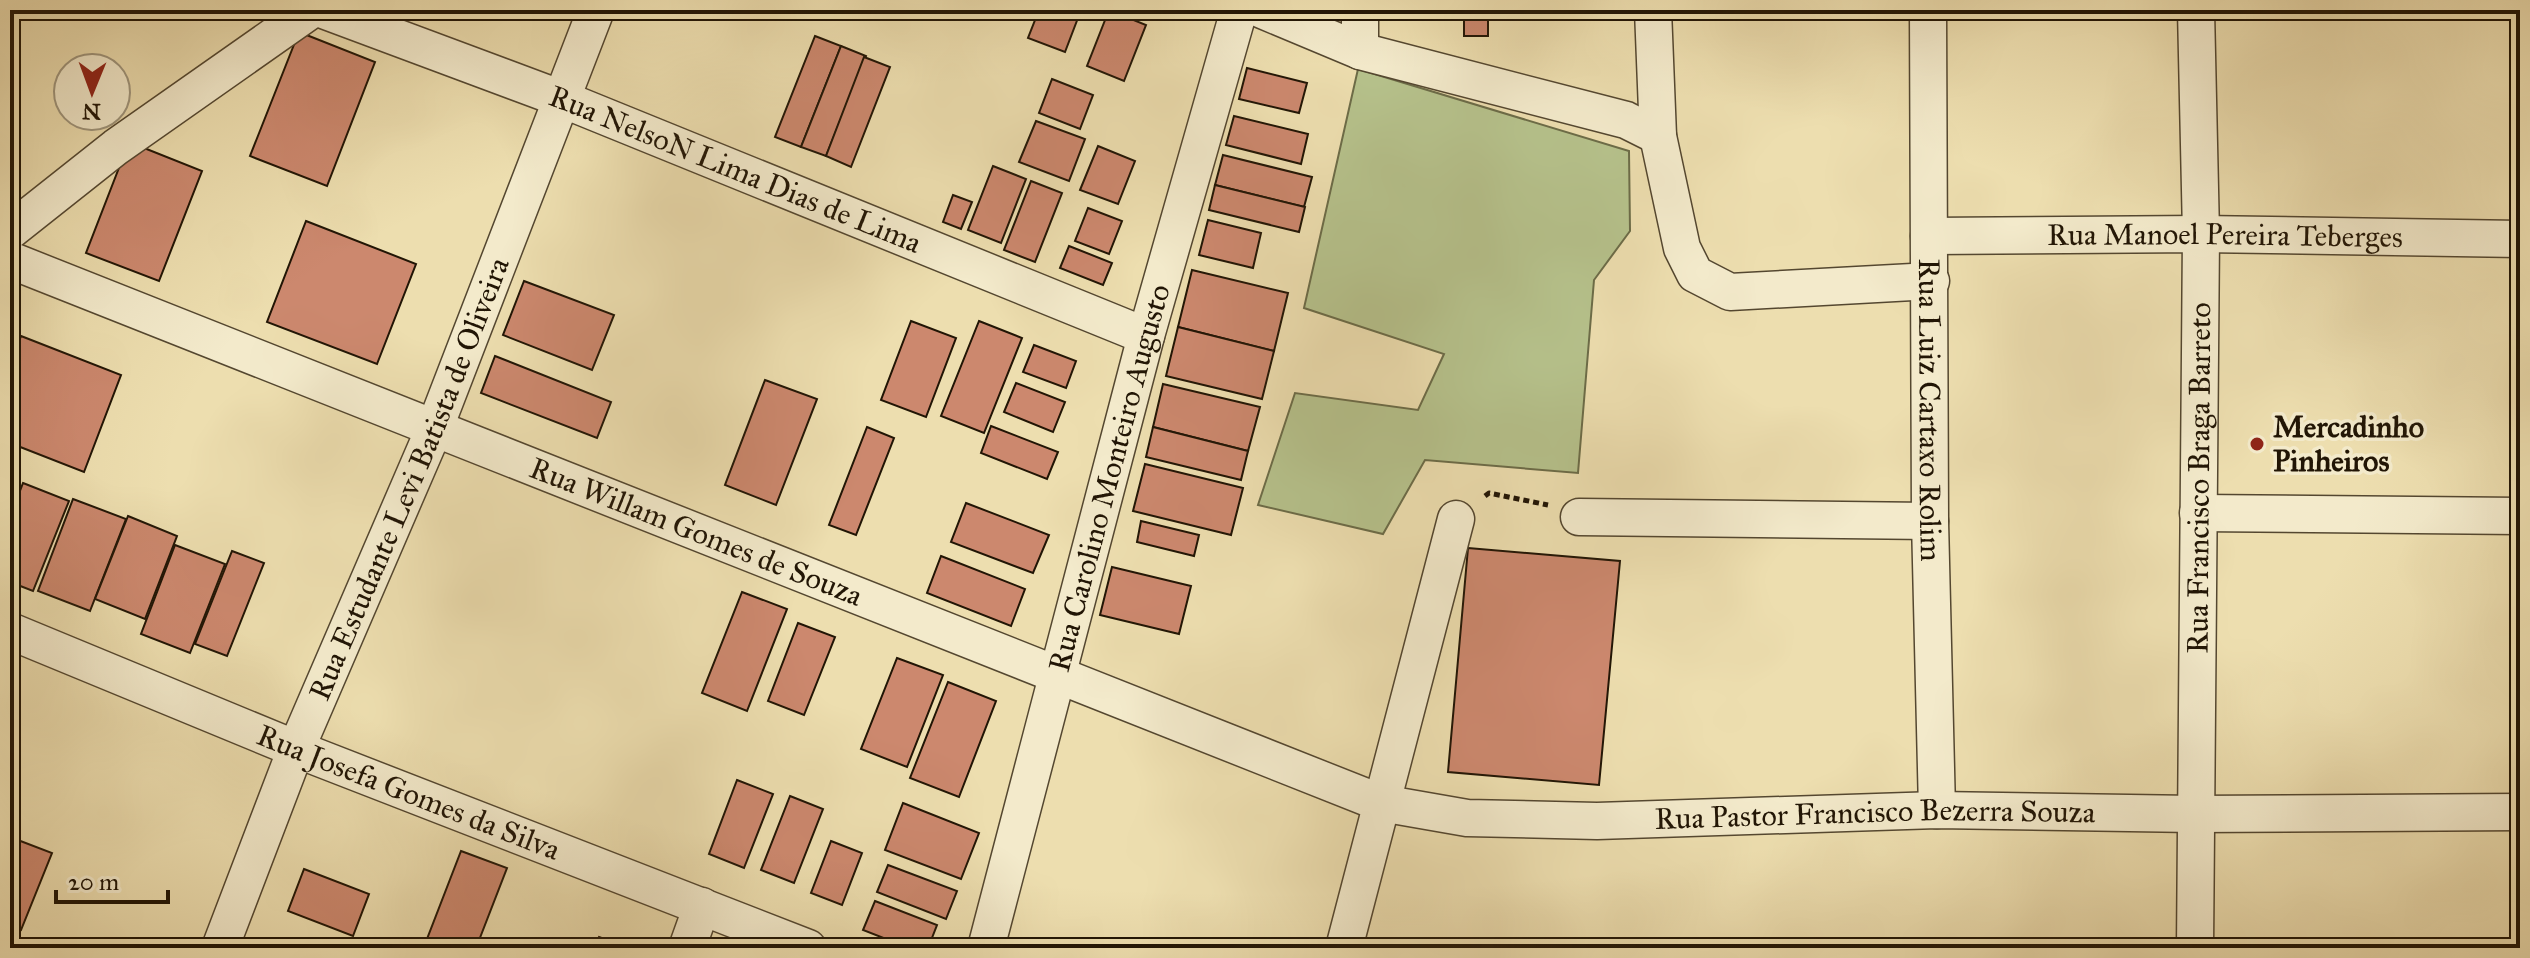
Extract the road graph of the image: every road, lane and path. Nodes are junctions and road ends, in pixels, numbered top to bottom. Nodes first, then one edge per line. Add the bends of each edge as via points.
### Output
1 (311, 10) edge
2 (323, 10) edge
3 (596, 10) edge
4 (1239, 10) edge
5 (1262, 10) edge
6 (1360, 10) edge
7 (1653, 10) edge
8 (1928, 10) edge
9 (2196, 10) edge
10 (1360, 51) junction
11 (562, 99) junction
12 (1658, 136) junction
13 (10, 231) edge
14 (2201, 234) junction
15 (1929, 236) junction
16 (2520, 239) edge
17 (10, 260) edge
18 (1931, 281) junction
19 (1146, 336) junction
20 (435, 427) junction
21 (2198, 513) junction
22 (2520, 516) edge
23 (1579, 517) joint
24 (1456, 519) joint
25 (1930, 521) junction
26 (10, 631) edge
27 (1056, 675) junction
28 (296, 749) junction
29 (1381, 803) junction
30 (1937, 810) junction
31 (2520, 812) edge
32 (2194, 814) junction
33 (702, 906) junction
34 (220, 948) edge
35 (687, 948) edge
36 (808, 948) edge
37 (986, 948) edge
38 (1344, 948) edge
39 (2195, 948) edge

1 - 13 street via 116,147
2 - 11 street, Rua NelsoN Lima Dias de Lima
3 - 11 street, Rua Estudante Levi Batista de Oliveira
4 - 19 street, Rua Carolino Monteiro Augusto
5 - 10 street
6 - 10 street
7 - 12 street
8 - 15 street, Rua Luiz Cartaxo Rolim
9 - 14 street, Rua Francisco Braga Barreto
10 - 12 street via 1626,120
11 - 19 street, Rua NelsoN Lima Dias de Lima
11 - 20 street, Rua Estudante Levi Batista de Oliveira
12 - 18 street via 1682,248 1695,274 1730,292
14 - 15 street, Rua Manoel Pereira Teberges
14 - 16 street, Rua Manoel Pereira Teberges
14 - 21 street, Rua Francisco Braga Barreto
15 - 18 street, Rua Luiz Cartaxo Rolim
17 - 20 street, Rua Willam Gomes de Souza
18 - 25 street, Rua Luiz Cartaxo Rolim
19 - 27 street, Rua Carolino Monteiro Augusto
20 - 27 street, Rua Willam Gomes de Souza
20 - 28 street, Rua Estudante Levi Batista de Oliveira
21 - 22 street
21 - 32 street, Rua Francisco Braga Barreto
23 - 24 path via 1535,500 1489,493
23 - 25 street
24 - 29 street
25 - 30 street, Rua Luiz Cartaxo Rolim
26 - 28 street, Rua Josefa Gomes da Silva
27 - 29 street, Rua Willam Gomes de Souza
27 - 37 street, Rua Carolino Monteiro Augusto
28 - 33 street, Rua Josefa Gomes da Silva
28 - 34 street, Rua Estudante Levi Batista de Oliveira
29 - 30 street, Rua Pastor Francisco Bezerra Souza via 1467,818 1597,821
29 - 38 street
30 - 32 street, Rua Pastor Francisco Bezerra Souza
31 - 32 street, Rua Pastor Francisco Bezerra Souza
32 - 39 street, Rua Francisco Braga Barreto
33 - 35 street
33 - 36 street, Rua Josefa Gomes da Silva

